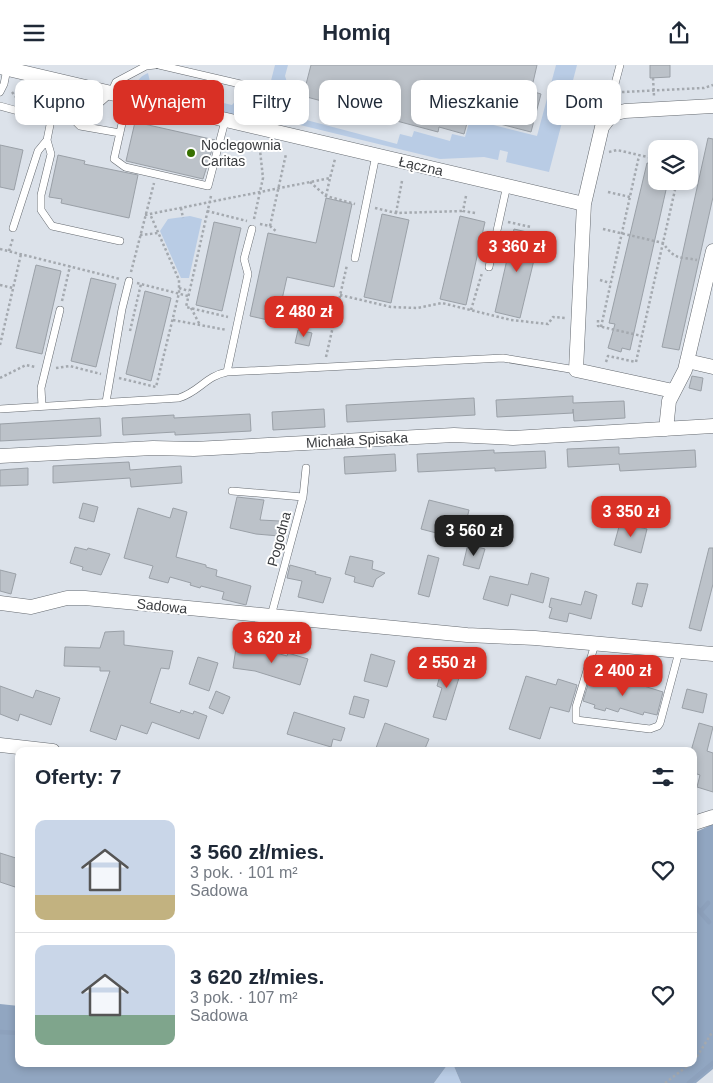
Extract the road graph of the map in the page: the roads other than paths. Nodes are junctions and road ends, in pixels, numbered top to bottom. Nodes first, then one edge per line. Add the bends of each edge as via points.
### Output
1 (157, 65) edge
2 (620, 65) edge
3 (3, 68) edge
4 (616, 80) edge
5 (0, 92) edge
6 (110, 93) junction
7 (113, 94) edge
8 (103, 100) edge
9 (0, 106) edge
10 (713, 106) edge
11 (15, 110) edge
12 (621, 112) edge
13 (225, 121) joint
14 (50, 125) edge
15 (79, 125) edge
16 (122, 125) edge
17 (604, 125) edge
18 (247, 126) junction
19 (120, 133) junction
20 (47, 140) junction
21 (376, 155) junction
22 (507, 185) junction
23 (584, 204) junction
24 (252, 226) road end
25 (13, 228) dead end
26 (120, 241) dead end
27 (712, 256) edge
28 (355, 258) road end
29 (489, 267) road end
30 (129, 281) road end
31 (60, 310) road end
32 (687, 361) junction
33 (713, 367) edge
34 (576, 370) junction
35 (227, 373) junction
36 (673, 391) junction
37 (106, 402) junction
38 (42, 406) junction
39 (0, 409) edge
40 (713, 426) edge
41 (666, 429) junction
42 (0, 456) edge
43 (306, 469) dead end
44 (232, 491) dead end
45 (303, 497) junction
46 (0, 603) edge
47 (271, 616) junction
48 (595, 644) junction
49 (680, 652) junction
50 (713, 654) edge
51 (0, 745) edge
52 (18, 747) edge
53 (713, 817) edge
54 (697, 822) edge

1 - 6 lane via 146,66 116,82
1 - 18 lane via 249,86 254,95
2 - 4 lane
3 - 5 lane via 4,83
3 - 6 street, Łączna
6 - 7 street, Łączna
6 - 8 lane
9 - 11 lane
10 - 12 street
13 - 18 street, Łączna
13 - 19 lane via 208,186 125,167 114,159
14 - 20 lane
15 - 19 lane
16 - 19 lane
17 - 23 street
18 - 21 street, Łączna
20 - 25 lane via 38,151
20 - 26 lane via 50,154 41,210 52,226
21 - 22 street, Łączna
21 - 28 lane
22 - 23 street, Łączna
22 - 29 lane
23 - 34 street
24 - 35 lane via 244,259 248,274
27 - 32 street
30 - 37 lane
31 - 38 lane via 41,388
32 - 33 street
32 - 36 street via 683,376
34 - 35 lane via 504,358
34 - 36 street
35 - 37 lane via 211,377 194,392 179,398
36 - 41 street via 668,401
37 - 38 lane
38 - 39 lane
40 - 41 street, Michała Spisaka
41 - 42 street, Michała Spisaka via 513,437 454,435
43 - 45 lane, Pogodna
44 - 45 lane
45 - 47 lane, Pogodna
46 - 47 street, Sadowa via 31,607 68,598 85,598
47 - 48 street, Sadowa
48 - 49 street, Sadowa
48 - 49 lane via 576,707 576,720 650,729 660,723
49 - 50 street, Sadowa
51 - 52 street
53 - 54 street

